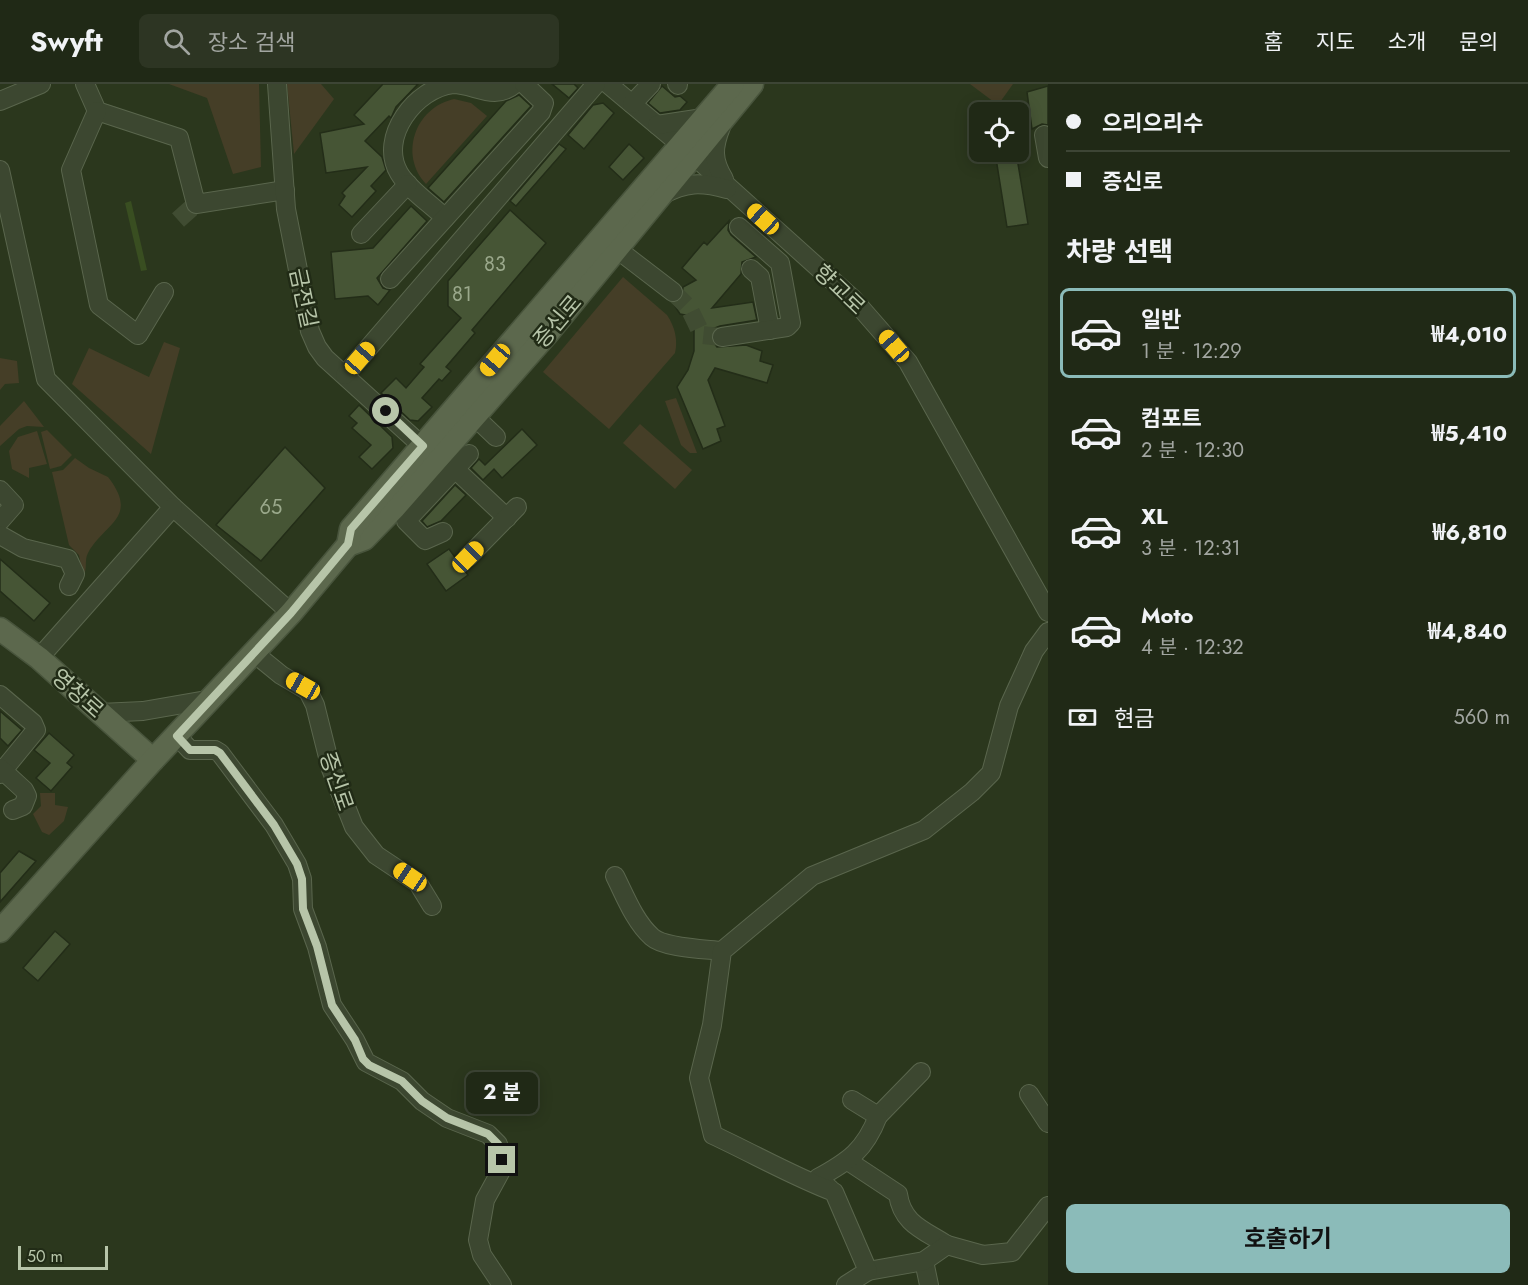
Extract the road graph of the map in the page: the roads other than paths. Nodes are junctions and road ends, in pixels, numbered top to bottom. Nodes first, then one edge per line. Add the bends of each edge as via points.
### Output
1 (41, 84) edge
2 (85, 84) edge
3 (277, 84) edge
4 (515, 84) edge
5 (524, 84) edge
6 (596, 84) edge
7 (608, 84) edge
8 (651, 84) edge
9 (733, 84) edge
10 (752, 84) edge
11 (0, 101) edge
12 (632, 104) junction
13 (97, 111) junction
14 (714, 118) junction
15 (657, 125) junction
16 (1044, 135) dead end
17 (687, 150) junction
18 (1048, 159) edge
19 (0, 170) edge
20 (408, 184) junction
21 (285, 190) junction
22 (732, 191) junction
23 (660, 196) junction
24 (445, 218) junction
25 (739, 227) dead end
26 (361, 234) dead end
27 (795, 247) junction
28 (617, 249) junction
29 (780, 263) junction
30 (751, 268) dead end
31 (390, 279) dead end
32 (164, 292) dead end
33 (673, 292) tunnel mouth
34 (770, 330) junction
35 (722, 336) tunnel mouth
36 (345, 375) junction
37 (474, 416) junction
38 (496, 437) dead end
39 (469, 454) dead end
40 (436, 467) junction
41 (0, 490) edge
42 (173, 507) junction
43 (401, 514) junction
44 (0, 521) edge
45 (443, 532) dead end
46 (0, 535) edge
47 (348, 544) junction
48 (468, 557) dead end
49 (69, 586) dead end
50 (1048, 612) edge
51 (291, 613) junction
52 (0, 629) edge
53 (1048, 632) edge
54 (254, 653) junction
55 (39, 658) junction
56 (0, 695) edge
57 (212, 699) junction
58 (100, 713) junction
59 (177, 736) junction
60 (153, 760) junction
61 (1, 771) edge
62 (13, 810) dead end
63 (615, 876) dead end
64 (432, 906) dead end
65 (0, 930) edge
66 (722, 951) junction
67 (921, 1072) dead end
68 (1029, 1094) dead end
69 (852, 1100) dead end
70 (878, 1116) junction
71 (1048, 1123) edge
72 (848, 1161) junction
73 (834, 1192) junction
74 (1048, 1206) edge
75 (947, 1245) junction
76 (924, 1261) junction
77 (868, 1271) junction
78 (502, 1285) edge
79 (846, 1285) edge
80 (929, 1285) edge

1 - 11 street
2 - 13 street
3 - 21 street, 금전길
4 - 20 street via 499,92 452,84 425,96 406,114 393,146 395,164
5 - 24 street via 541,99 543,109
6 - 36 street
7 - 12 street, 향교로
8 - 12 street
9 - 14 main road, 증신로
10 - 14 main road, 증신로
12 - 15 street, 향교로
13 - 21 street via 179,138 196,204
13 - 32 street via 71,170 99,305 138,335
14 - 15 street
14 - 17 main road, 증신로
14 - 22 street via 714,154 718,170
15 - 17 street, 향교로
16 - 18 street
17 - 22 street, 향교로
17 - 23 main road, 증신로
17 - 40 main road, 증신로
19 - 42 street via 46,379
20 - 24 street
20 - 26 street
21 - 36 street, 금전길 via 310,331 321,352
22 - 23 street via 695,183
22 - 27 street, 향교로
23 - 28 main road, 증신로
24 - 31 street
25 - 29 street
27 - 29 street
27 - 50 street, 향교로 via 853,299 908,362
28 - 33 street
28 - 37 main road, 증신로
29 - 34 street via 791,323
30 - 34 street via 760,277
34 - 35 street
36 - 40 street, 금전길
37 - 38 street
37 - 40 main road, 증신로
39 - 40 street
40 - 43 main road, 증신로
40 - 47 main road, 증신로 via 351,529
40 - 48 street, 금전길 via 512,512
41 - 44 street via 14,505
42 - 51 street
42 - 55 street
43 - 45 street via 426,540
43 - 47 main road, 증신로 via 364,539
46 - 49 street via 23,548 68,559 75,574
47 - 51 main road, 증신로
51 - 54 main road, 증신로
52 - 55 main road, 영창로
53 - 66 street via 1034,651 1009,706 991,773 972,792 924,831 812,876
54 - 57 main road, 증신로
54 - 64 street, 증신로 via 280,675 308,691 331,769 354,827 376,855 418,883
55 - 58 main road, 영창로
56 - 61 street via 36,730
57 - 58 street via 143,711
57 - 59 main road, 증신로
58 - 60 main road, 영창로
59 - 60 main road, 증신로
59 - 78 street via 190,750 220,753 274,825 297,864 303,909 332,1005 366,1062 398,1078 447,1118 488,1134 498,1144 503,1167 485,1200 478,1240 482,1255
60 - 65 main road, 증신로
61 - 62 street via 27,796 23,806
63 - 66 street via 631,909 653,938
66 - 73 street via 712,1025 699,1078 713,1135 789,1175
67 - 70 street
68 - 71 street
69 - 70 street
70 - 72 street via 870,1138
72 - 73 street via 818,1178
72 - 75 street via 898,1194 909,1222
73 - 77 street
74 - 75 street via 1012,1252 983,1255
75 - 76 street
76 - 77 street
76 - 80 street
77 - 79 street

